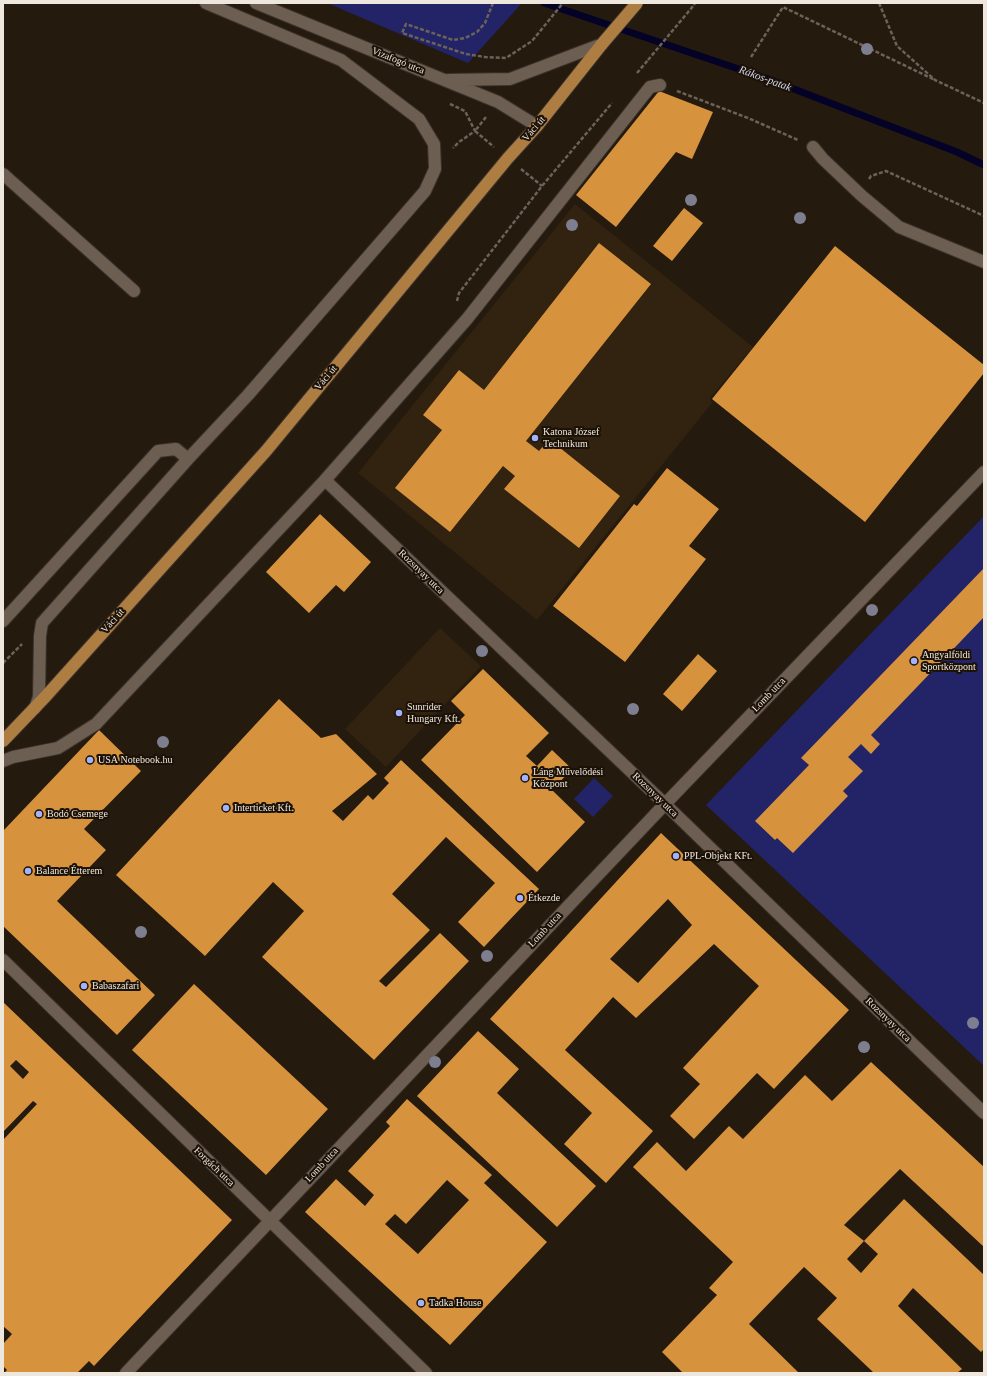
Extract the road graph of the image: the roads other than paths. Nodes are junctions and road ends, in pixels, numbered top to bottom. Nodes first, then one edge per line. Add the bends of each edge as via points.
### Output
1 (206, 3) edge
2 (256, 3) edge
3 (637, 3) edge
4 (602, 44) junction
5 (443, 80) junction
6 (660, 85) road end
7 (537, 126) junction
8 (813, 147) road end
9 (3, 174) edge
10 (984, 262) edge
11 (134, 291) dead end
12 (188, 459) junction
13 (984, 472) edge
14 (325, 480) junction
15 (3, 621) edge
16 (35, 708) junction
17 (3, 741) edge
18 (3, 761) edge
19 (665, 804) junction
20 (3, 960) edge
21 (984, 1113) edge
22 (269, 1221) junction
23 (126, 1373) edge
24 (426, 1373) edge

1 - 12 street via 341,60 419,119 434,144 435,169 424,190 248,395
2 - 5 street, Vizafogó utca
3 - 4 main road, Váci út, bridge
4 - 5 street via 510,79
4 - 7 main road, Váci út
5 - 7 street, Vizafogó utca via 498,102
6 - 14 street via 650,87 470,314
7 - 16 main road, Váci út via 266,451
8 - 10 street via 862,196 899,227
9 - 11 street
12 - 15 street via 176,449 158,451
12 - 16 street via 42,624 39,697
13 - 19 street, Lomb utca
14 - 18 street via 96,724 58,748
14 - 19 street, Rozsnyay utca
16 - 17 main road, Váci út
19 - 21 street, Rozsnyay utca
19 - 22 street, Lomb utca
20 - 22 street, Forgách utca
22 - 23 street, Lomb utca
22 - 24 street, Forgách utca

